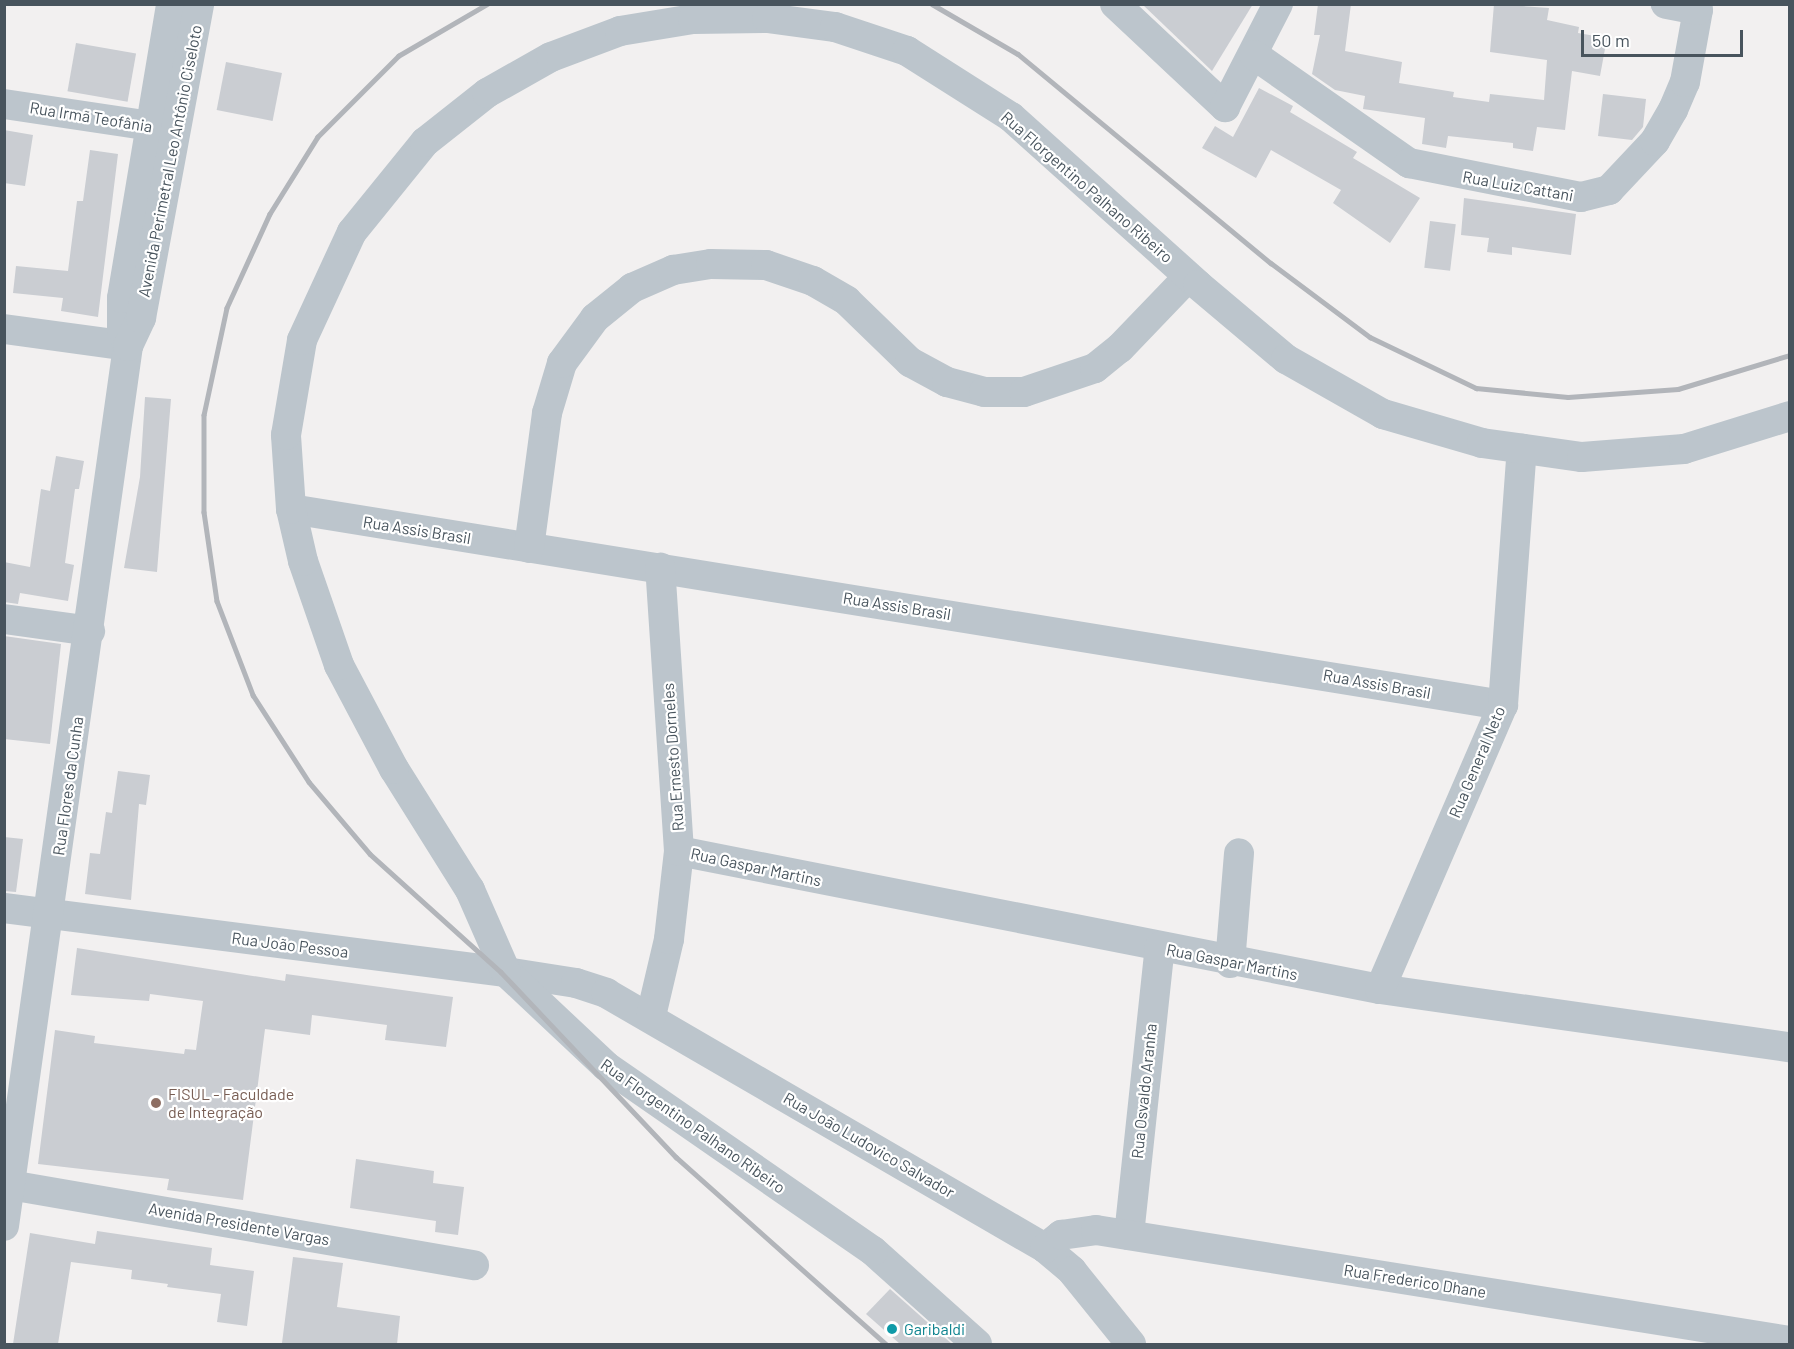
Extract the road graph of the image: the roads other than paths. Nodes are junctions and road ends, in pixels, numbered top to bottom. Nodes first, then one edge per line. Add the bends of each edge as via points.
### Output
1 (171, 4) edge
2 (200, 4) edge
3 (1116, 4) edge
4 (1278, 4) edge
5 (1666, 4) edge
6 (1254, 55) junction
7 (4, 104) edge
8 (165, 129) junction
9 (1188, 277) junction
10 (131, 317) joint
11 (4, 329) edge
12 (128, 346) junction
13 (1790, 416) edge
14 (1522, 449) junction
15 (291, 509) junction
16 (529, 548) junction
17 (660, 568) junction
18 (4, 619) edge
19 (90, 631) junction
20 (1503, 705) junction
21 (680, 851) junction
22 (1239, 853) dead end
23 (4, 908) edge
24 (49, 915) junction
25 (1160, 947) junction
26 (1230, 963) junction
27 (506, 972) junction
28 (576, 983) joint
29 (1380, 989) junction
30 (651, 1016) junction
31 (1790, 1047) edge
32 (8, 1184) edge
33 (4, 1226) edge
34 (1129, 1235) junction
35 (1045, 1248) junction
36 (474, 1265) dead end
37 (1790, 1341) edge
38 (977, 1344) edge
39 (1131, 1344) edge

1 - 8 street, Avenida Perimetral Leo Antônio Ciseloto
2 - 8 street, Avenida Perimetral Leo Antônio Ciseloto
3 - 6 street via 1224,107
4 - 6 street
5 - 6 street, Rua Luiz Cattani via 1698,10 1685,82 1655,141 1609,190 1581,197 1409,163
7 - 8 street, Rua Irmã Teofânia
8 - 10 street, Avenida Perimetral Leo Antônio Ciseloto
9 - 14 street, Rua Florgentino Palhano Ribeiro via 1286,359 1383,414 1482,443
9 - 15 street, Rua Florgentino Palhano Ribeiro via 1011,117 907,51 835,27 767,18 693,19 620,31 551,57 487,93 425,142 352,232 302,340 286,435
9 - 16 street via 1120,348 1095,368 1061,383 1014,392 984,392 947,382 909,362 847,302 813,281 766,265 711,264 673,270 632,288 595,318 562,363 547,413
10 - 12 street, Rua Flores da Cunha
11 - 12 street
12 - 19 street, Rua Flores da Cunha
13 - 14 street, Rua Florgentino Palhano Ribeiro via 1684,449 1582,457
14 - 20 street, Rua General Neto
15 - 16 street, Rua Assis Brasil
15 - 27 street, Rua Florgentino Palhano Ribeiro via 303,561 339,665 393,769 470,890
16 - 17 street, Rua Assis Brasil
17 - 20 street, Rua Assis Brasil
17 - 21 street, Rua Ernesto Dorneles
18 - 19 street
19 - 24 street, Rua Flores da Cunha
20 - 29 street, Rua General Neto
21 - 25 street, Rua Gaspar Martins
21 - 30 street, Rua Ernesto Dorneles via 669,939
22 - 26 street
23 - 24 street, Rua João Pessoa
24 - 27 street, Rua João Pessoa
24 - 32 street, Rua Flores da Cunha
25 - 26 street, Rua Gaspar Martins
25 - 34 street, Rua Osvaldo Aranha
26 - 29 street, Rua Gaspar Martins
27 - 28 street, Rua João Pessoa
27 - 38 street, Rua Florgentino Palhano Ribeiro via 606,1066 873,1251
28 - 30 street, Rua João Ludovico Salvador
29 - 31 street, Rua Gaspar Martins
30 - 35 street, Rua João Ludovico Salvador
32 - 33 street, Rua Flores da Cunha
32 - 36 street, Avenida Presidente Vargas
34 - 35 street, Rua Frederico Dhane via 1072,1231
34 - 37 street, Rua Frederico Dhane
35 - 39 street, Rua João Ludovico Salvador via 1072,1271

